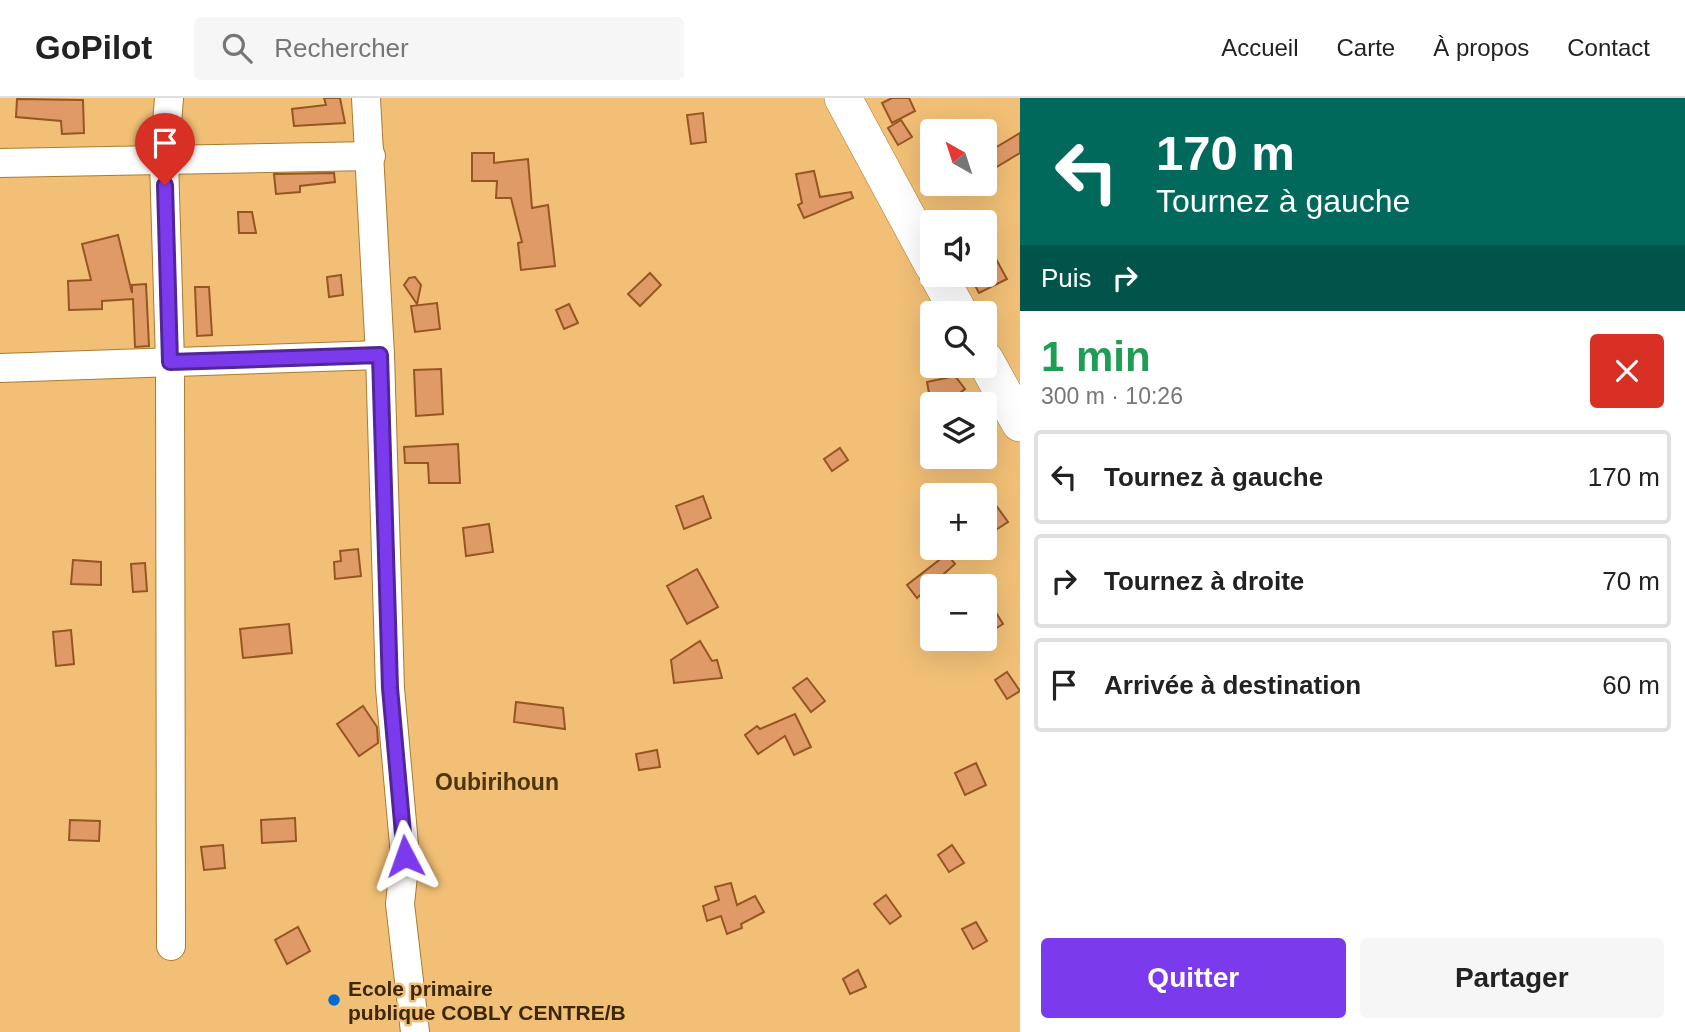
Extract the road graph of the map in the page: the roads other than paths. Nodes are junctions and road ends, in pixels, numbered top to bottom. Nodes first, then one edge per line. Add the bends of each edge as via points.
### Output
1 (169, 98) edge
2 (366, 98) edge
3 (843, 98) edge
4 (371, 156) junction
5 (164, 160) junction
6 (0, 163) edge
7 (920, 241) edge
8 (380, 355) junction
9 (170, 362) junction
10 (0, 368) edge
11 (995, 378) edge
12 (1020, 423) edge
13 (172, 946) dead end
14 (415, 1032) edge

1 - 5 street
2 - 4 street
3 - 7 main road
4 - 5 street
4 - 8 street
5 - 6 street
5 - 9 street
8 - 9 street
8 - 14 street via 390,688 405,856 400,904
9 - 10 street
9 - 13 street
11 - 12 main road

